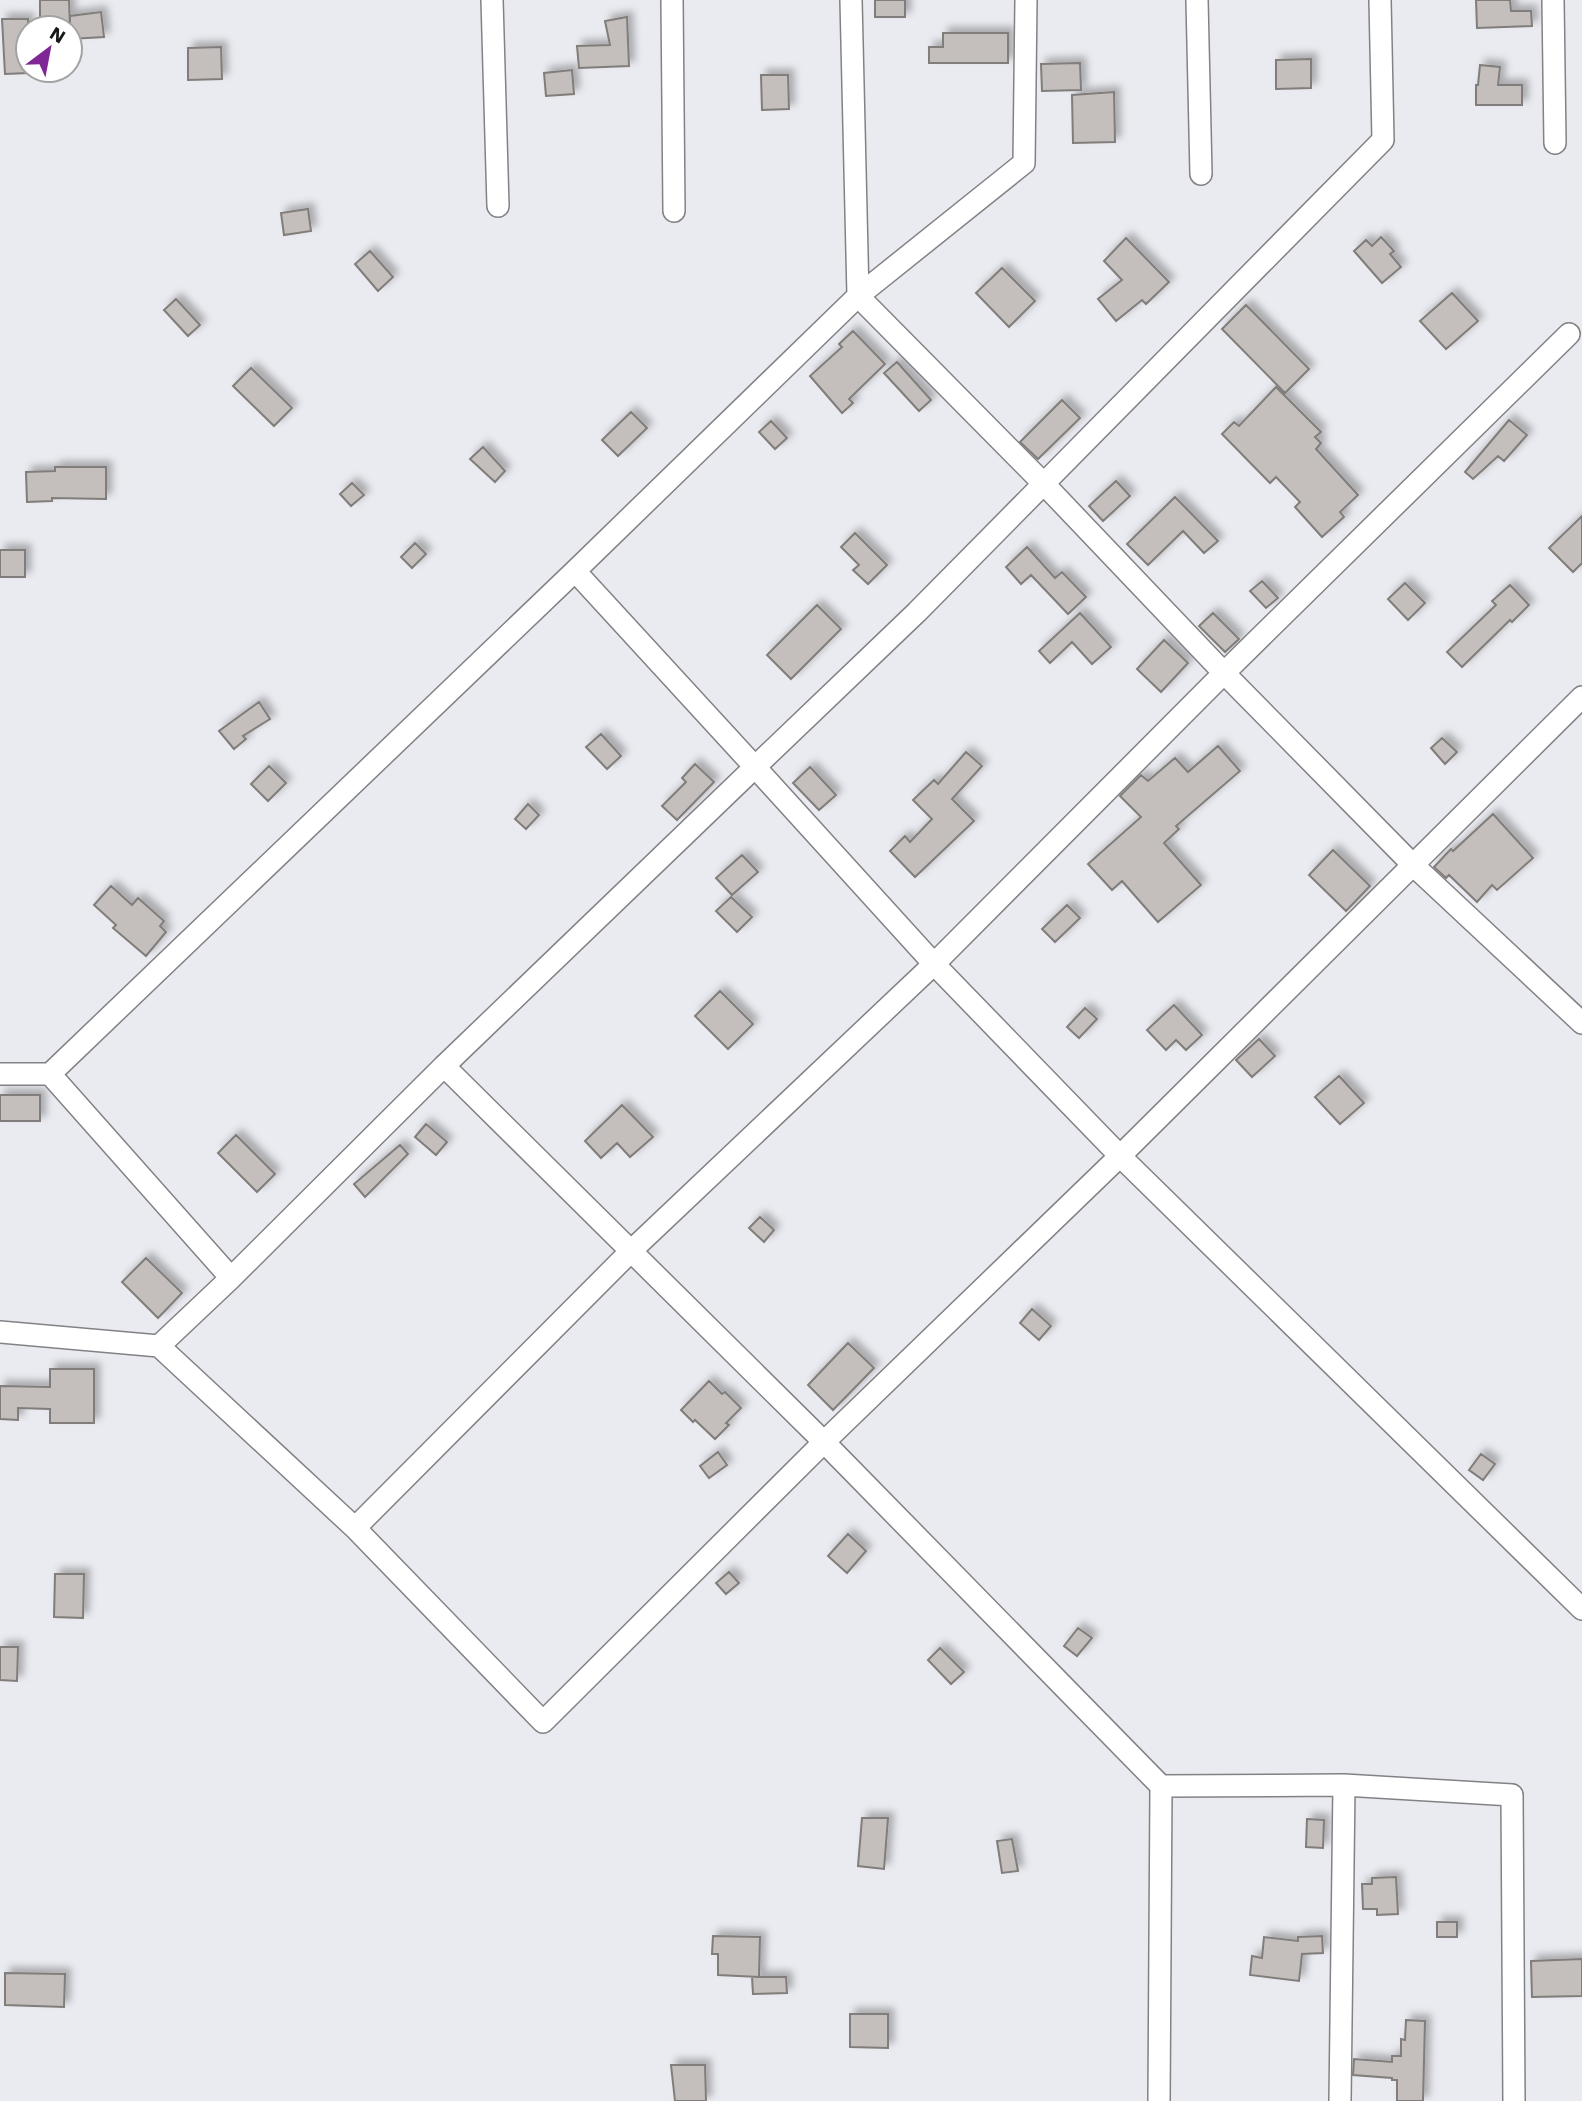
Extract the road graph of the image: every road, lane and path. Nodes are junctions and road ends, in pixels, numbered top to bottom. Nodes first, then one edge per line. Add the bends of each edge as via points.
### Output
1 (492, 0) edge
2 (672, 0) edge
3 (851, 0) edge
4 (1026, 0) edge
5 (1198, 0) edge
6 (1380, 0) edge
7 (1553, 0) edge
8 (1555, 143) dead end
9 (1201, 174) dead end
10 (498, 206) dead end
11 (674, 211) dead end
12 (858, 296) junction
13 (1569, 334) dead end
14 (1044, 484) junction
15 (575, 571) junction
16 (1224, 673) junction
17 (1582, 697) edge
18 (754, 767) junction
19 (1413, 865) junction
20 (934, 964) junction
21 (1582, 1023) edge
22 (444, 1066) junction
23 (0, 1074) edge
24 (50, 1074) junction
25 (1120, 1156) junction
26 (632, 1250) junction
27 (231, 1278) junction
28 (0, 1332) edge
29 (159, 1346) junction
30 (824, 1442) junction
31 (355, 1528) junction
32 (1582, 1609) edge
33 (1344, 1785) junction
34 (1161, 1786) junction
35 (1159, 2101) edge
36 (1340, 2101) edge
37 (1514, 2101) edge

1 - 10 street
2 - 11 street
3 - 12 street
4 - 12 street via 1024,163
5 - 9 street
6 - 14 street via 1383,140
7 - 8 street
12 - 14 street
12 - 15 street
13 - 16 street
14 - 16 street
14 - 18 street
15 - 18 street
15 - 24 street
16 - 19 street
16 - 20 street
17 - 19 street
18 - 20 street
18 - 22 street
19 - 21 street
19 - 25 street
20 - 25 street
20 - 26 street
22 - 26 street
22 - 27 street
23 - 24 street
24 - 27 street
25 - 30 street
25 - 32 street
26 - 30 street
26 - 31 street
27 - 29 street
28 - 29 street
29 - 31 street
30 - 31 street via 543,1722
30 - 34 street
33 - 34 street
33 - 36 street
33 - 37 street via 1513,1795
34 - 35 street

